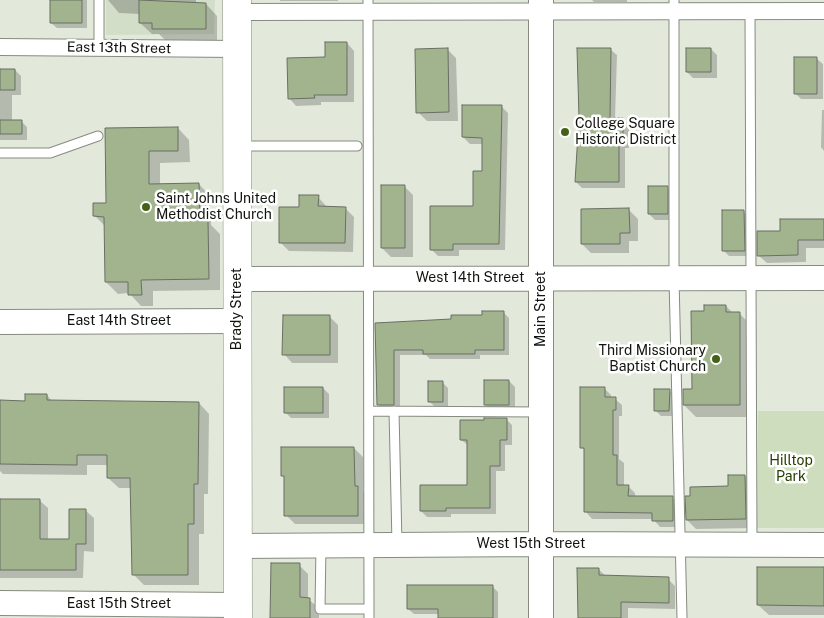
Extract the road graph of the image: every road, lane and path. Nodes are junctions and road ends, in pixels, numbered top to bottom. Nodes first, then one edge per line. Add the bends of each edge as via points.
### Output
1 (99, 0) edge
2 (237, 6) edge
3 (368, 6) edge
4 (541, 6) edge
5 (674, 6) edge
6 (750, 11) junction
7 (824, 11) edge
8 (0, 47) edge
9 (99, 48) junction
10 (238, 49) junction
11 (98, 136) dead end
12 (238, 146) junction
13 (357, 146) dead end
14 (0, 153) edge
15 (368, 278) junction
16 (541, 278) junction
17 (674, 278) junction
18 (752, 278) junction
19 (824, 278) edge
20 (237, 279) junction
21 (237, 321) junction
22 (0, 322) edge
23 (369, 411) junction
24 (394, 411) junction
25 (541, 412) junction
26 (541, 544) junction
27 (321, 545) junction
28 (368, 545) junction
29 (397, 545) junction
30 (682, 545) junction
31 (752, 545) junction
32 (824, 545) edge
33 (238, 546) junction
34 (0, 603) edge
35 (237, 611) edge
36 (369, 614) edge
37 (541, 618) edge
38 (682, 618) edge

1 - 9 lane
2 - 3 street
2 - 10 highway, Brady Street
3 - 4 street
3 - 15 lane
4 - 5 street
4 - 16 street, Main Street
5 - 6 street
5 - 17 lane
6 - 7 street
6 - 18 lane
8 - 9 street, East 13th Street
9 - 10 street, East 13th Street
10 - 12 highway, Brady Street
11 - 14 lane via 50,153
12 - 13 lane
12 - 20 highway, Brady Street
15 - 16 street, West 14th Street
15 - 20 street, West 14th Street
15 - 23 lane
16 - 17 street, West 14th Street
16 - 25 street, Main Street
17 - 18 street, West 14th Street
17 - 30 lane
18 - 19 street, West 14th Street
18 - 31 lane
20 - 21 highway, Brady Street
21 - 22 street, East 14th Street
21 - 33 highway, Brady Street
23 - 24 lane
23 - 28 lane
24 - 25 lane
24 - 29 lane
25 - 26 street, Main Street
26 - 29 street, West 15th Street
26 - 30 street, West 15th Street
26 - 37 street, Main Street
27 - 28 street, West 15th Street
27 - 33 street, West 15th Street
27 - 36 lane via 320,610
28 - 29 street, West 15th Street
28 - 36 lane
30 - 31 street, West 15th Street
30 - 38 lane
31 - 32 street, West 15th Street
33 - 35 highway, Brady Street
34 - 35 street, East 15th Street

